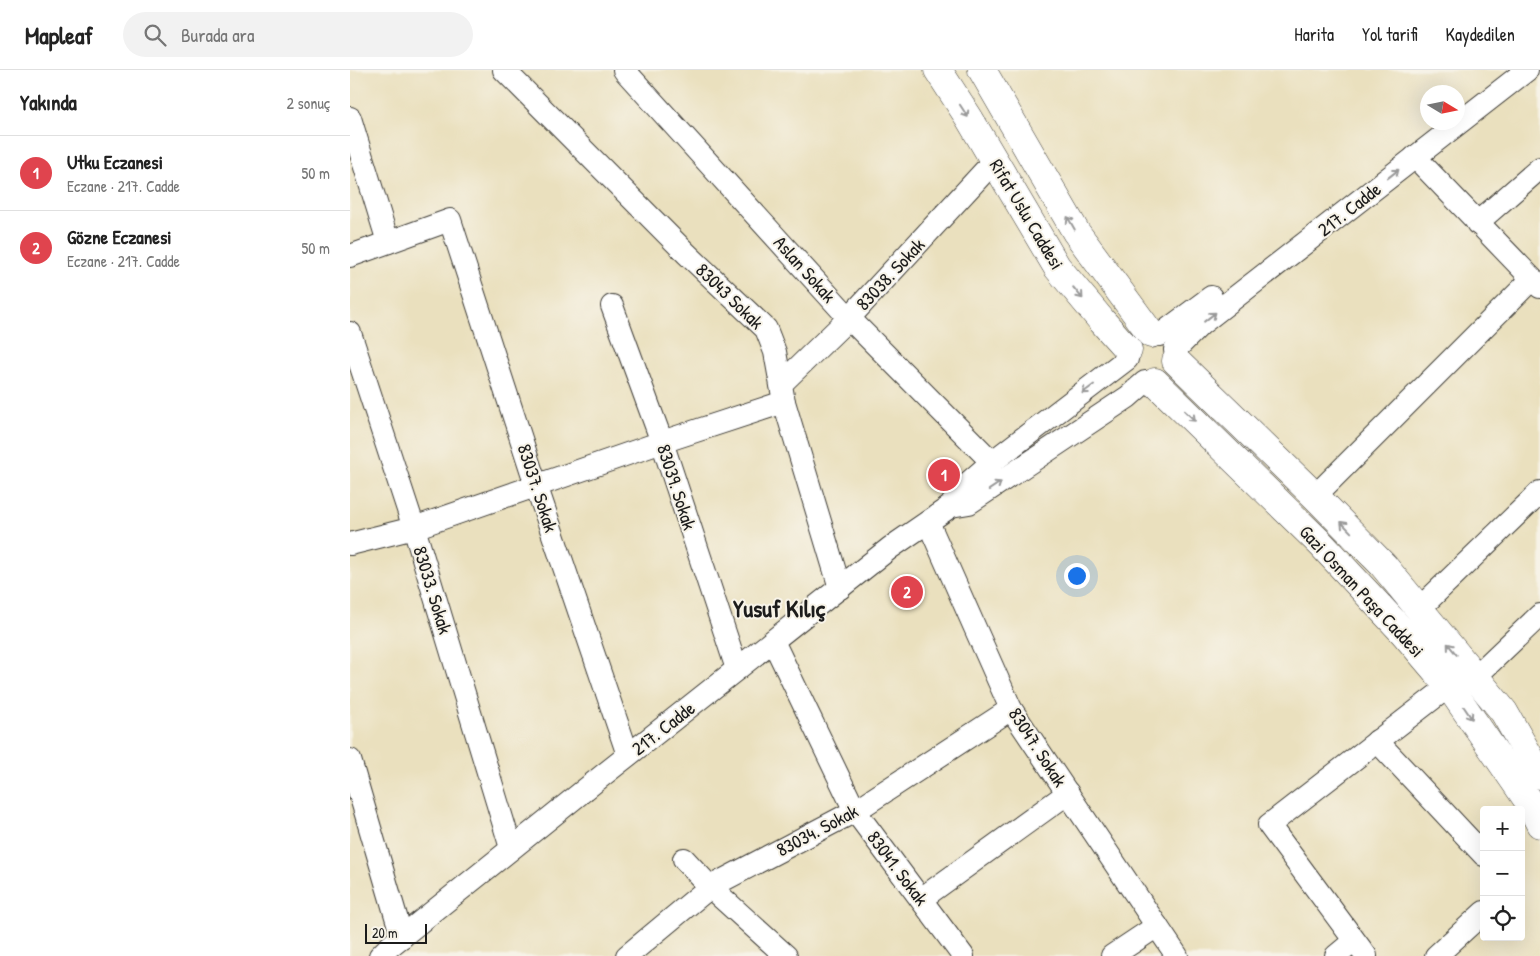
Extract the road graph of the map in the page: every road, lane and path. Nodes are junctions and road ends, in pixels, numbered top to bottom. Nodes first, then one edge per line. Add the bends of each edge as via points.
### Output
1 (504, 70) edge
2 (624, 70) edge
3 (938, 70) edge
4 (982, 70) edge
5 (1502, 70) edge
6 (1526, 70) edge
7 (1465, 99) edge
8 (350, 118) edge
9 (1424, 130) edge
10 (1415, 158) junction
11 (994, 161) junction
12 (1540, 168) edge
13 (1478, 223) junction
14 (388, 242) junction
15 (350, 256) edge
16 (1536, 283) edge
17 (612, 306) dead end
18 (849, 318) junction
19 (350, 333) edge
20 (1165, 345) junction
21 (1128, 355) junction
22 (1150, 382) junction
23 (783, 393) junction
24 (662, 442) junction
25 (992, 462) junction
26 (536, 485) junction
27 (1540, 492) edge
28 (1315, 496) junction
29 (956, 498) junction
30 (928, 522) junction
31 (414, 528) junction
32 (350, 544) edge
33 (840, 588) junction
34 (1419, 609) junction
35 (1540, 615) edge
36 (773, 641) junction
37 (737, 670) junction
38 (1475, 677) junction
39 (1449, 686) junction
40 (1011, 709) junction
41 (1377, 741) junction
42 (628, 755) junction
43 (1536, 757) edge
44 (350, 760) edge
45 (1068, 793) junction
46 (855, 811) junction
47 (1540, 824) edge
48 (511, 848) junction
49 (1480, 851) edge
50 (684, 859) dead end
51 (710, 887) junction
52 (921, 899) junction
53 (1480, 916) edge
54 (1157, 926) junction
55 (402, 937) junction
56 (1360, 949) edge
57 (380, 956) edge
58 (627, 956) edge
59 (786, 956) edge
60 (963, 956) edge
61 (1112, 956) edge
62 (1177, 956) edge
63 (1336, 956) edge
64 (1436, 956) edge

1 - 23 street, 83043 Sokak via 766,329 775,352
2 - 18 street, Aslan Sokak
3 -> 11 main road, Rifat Uslu Caddesi
20 -> 4 main road, Rifat Uslu Caddesi via 1076,232
5 - 7 street
6 - 10 street, 217. Cadde
8 - 14 street
9 - 20 street, 217. Cadde
10 - 13 street
20 -> 10 street, 217. Cadde via 1202,324
11 - 18 street, 83038. Sokak
11 -> 21 main road, Rifat Uslu Caddesi via 1057,267
12 - 13 street
13 - 16 street
14 - 15 street
14 - 26 street, 83037. Sokak via 450,220
16 - 28 street
17 - 24 street, 83039. Sokak
18 - 23 street, 83038. Sokak
18 - 25 street, Aslan Sokak
19 - 31 street, 83033. Sokak
20 - 21 main road via 1142,336 1133,342
20 - 22 main road via 1172,371 1165,378
20 - 28 main road, Gazi Osman Paşa Caddesi
21 - 22 main road, Rifat Uslu Caddesi via 1130,369 1136,377
21 -> 25 street, 217. Cadde
29 -> 22 street, 217. Cadde via 969,504
22 -> 39 main road, Gazi Osman Paşa Caddesi via 1320,544
23 - 24 street
23 - 33 street, 83043 Sokak
24 - 26 street
24 - 37 street, 83039. Sokak
25 - 29 street, 217. Cadde
26 - 31 street
26 - 42 street, 83037. Sokak
27 - 34 street
34 -> 28 main road, Gazi Osman Paşa Caddesi via 1383,565
29 - 30 street, 217. Cadde
30 - 33 street, 217. Cadde
30 - 40 street, 83047. Sokak
31 - 32 street
31 - 48 street, 83033. Sokak
33 - 36 street, 217. Cadde
38 -> 34 main road, Gazi Osman Paşa Caddesi
35 - 38 street
36 - 37 street, 217. Cadde
36 - 46 street, 83041. Sokak
37 - 42 street, 217. Cadde
38 - 43 main road, Gazi Osman Paşa Caddesi
39 - 41 street
39 -> 47 main road, Gazi Osman Paşa Caddesi via 1529,802
40 - 45 street, 83047. Sokak
40 - 46 street, 83034. Sokak
41 - 49 street
41 - 56 street via 1268,825
42 - 48 street, 217. Cadde
44 - 55 street
45 - 52 street
45 - 54 street, 83047. Sokak
46 - 51 street, 83034. Sokak
46 - 52 street, 83041. Sokak
48 - 55 street, 217. Cadde
50 - 51 street
51 - 58 street, 83034. Sokak
51 - 59 street
52 - 60 street, 83041. Sokak
53 - 64 street
54 - 61 street
54 - 62 street, 83047. Sokak
55 - 57 street, 217. Cadde
56 - 63 street

